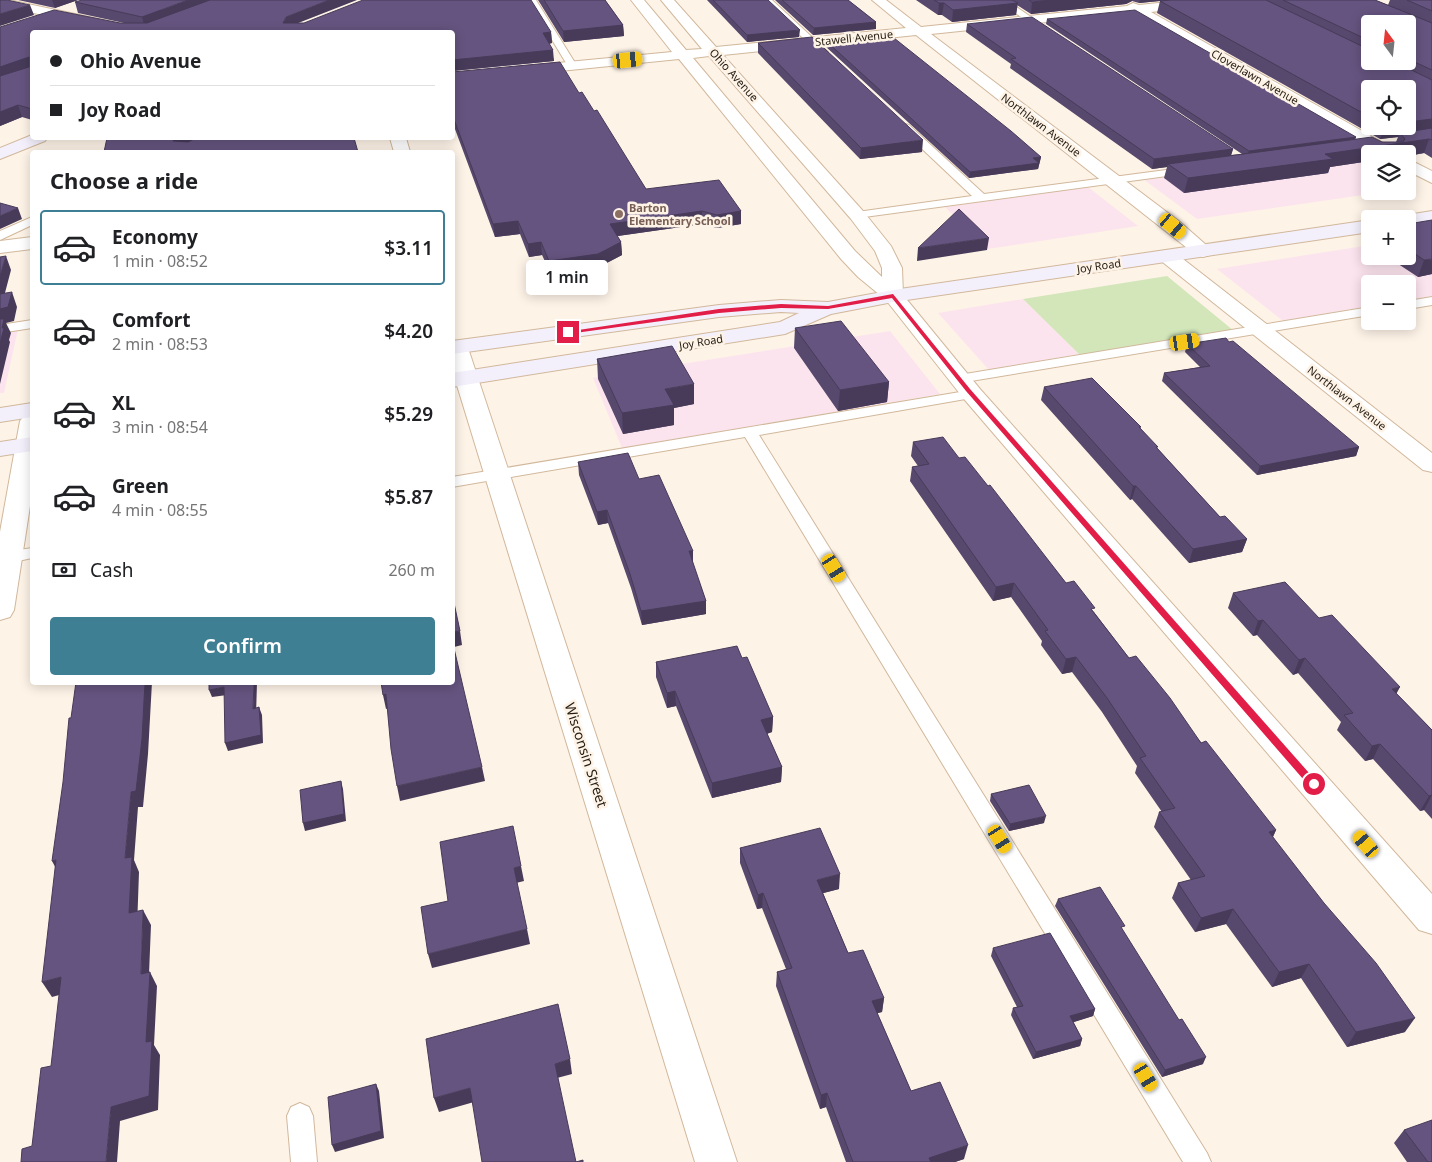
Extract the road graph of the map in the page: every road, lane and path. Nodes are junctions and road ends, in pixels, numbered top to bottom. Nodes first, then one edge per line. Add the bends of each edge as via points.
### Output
1 (532, 0) edge
2 (636, 0) edge
3 (668, 0) edge
4 (767, 0) edge
5 (878, 0) edge
6 (1000, 0) edge
7 (1120, 0) edge
8 (1227, 0) edge
9 (0, 2) edge
10 (80, 6) dead end
11 (1137, 9) junction
12 (55, 14) junction
13 (1031, 20) junction
14 (33, 22) edge
15 (135, 30) edge
16 (918, 31) junction
17 (1056, 37) edge
18 (812, 42) junction
19 (714, 52) junction
20 (682, 55) junction
21 (834, 61) edge
22 (572, 66) junction
23 (455, 78) edge
24 (897, 120) edge
25 (34, 140) edge
26 (1374, 145) edge
27 (1361, 146) edge
28 (1355, 147) edge
29 (801, 150) junction
30 (0, 154) edge
31 (764, 155) junction
32 (1196, 169) edge
33 (1416, 169) edge
34 (1432, 178) edge
35 (1113, 180) junction
36 (982, 198) junction
37 (858, 215) junction
38 (30, 222) edge
39 (1361, 227) edge
40 (0, 236) edge
41 (30, 243) edge
42 (0, 247) edge
43 (1203, 251) junction
44 (1167, 256) junction
45 (893, 296) junction
46 (1432, 301) edge
47 (1416, 304) edge
48 (828, 308) junction
49 (1361, 312) edge
50 (30, 324) edge
51 (0, 329) edge
52 (1260, 329) junction
53 (455, 348) edge
54 (460, 379) edge
55 (966, 387) junction
56 (30, 410) edge
57 (0, 415) edge
58 (750, 432) junction
59 (30, 436) edge
60 (30, 443) edge
61 (0, 449) edge
62 (1432, 465) edge
63 (497, 475) junction
64 (455, 482) edge
65 (14, 556) edge
66 (0, 610) edge
67 (1432, 919) edge
68 (300, 1116) dead end
69 (304, 1162) edge
70 (716, 1162) edge
71 (1198, 1162) edge

1 - 22 lane
2 - 20 street, Ohio Avenue
3 - 19 street, Ohio Avenue
4 - 18 lane
5 - 16 street, Northlawn Avenue
6 - 13 lane
7 - 11 street, Cloverlawn Avenue
8 - 11 street, Stawell Avenue
9 - 12 street
10 - 12 street
11 - 13 street, Stawell Avenue
11 - 26 street, Cloverlawn Avenue
12 - 14 street
12 - 15 street
13 - 16 street, Stawell Avenue
13 - 17 lane
16 - 18 street, Stawell Avenue
16 - 35 street, Northlawn Avenue
18 - 19 street, Stawell Avenue
18 - 21 lane
19 - 20 street, Stawell Avenue
19 - 29 street, Ohio Avenue
20 - 22 street, Stawell Avenue
20 - 31 street, Ohio Avenue
22 - 23 street, Stawell Avenue
24 - 36 lane
25 - 30 street
27 - 28 lane
29 - 31 street
29 - 37 street, Ohio Avenue
31 - 45 street, Ohio Avenue via 848,255
32 - 35 lane
33 - 34 street
35 - 36 lane
35 - 43 street, Northlawn Avenue
36 - 37 lane
37 - 45 street, Ohio Avenue via 884,250 892,268
38 - 40 lane
39 - 43 street, Joy Road
41 - 42 street
43 - 44 street, Joy Road
44 - 45 street, Joy Road
44 - 52 street, Northlawn Avenue
45 - 48 street, Joy Road
45 - 55 street, Ohio Avenue
46 - 47 lane
48 - 53 street, Joy Road via 781,306 719,311
48 - 54 street, Joy Road via 785,328
49 - 52 lane
50 - 51 lane
52 - 55 lane
52 - 62 street, Northlawn Avenue
53 - 54 street, Wisconsin Street
54 - 63 street, Wisconsin Street
55 - 58 lane
55 - 67 street, Ohio Avenue
56 - 57 street
58 - 63 lane
58 - 71 lane
59 - 61 street
60 - 65 street
63 - 64 lane
63 - 70 street, Wisconsin Street
65 - 66 street
68 - 69 lane

